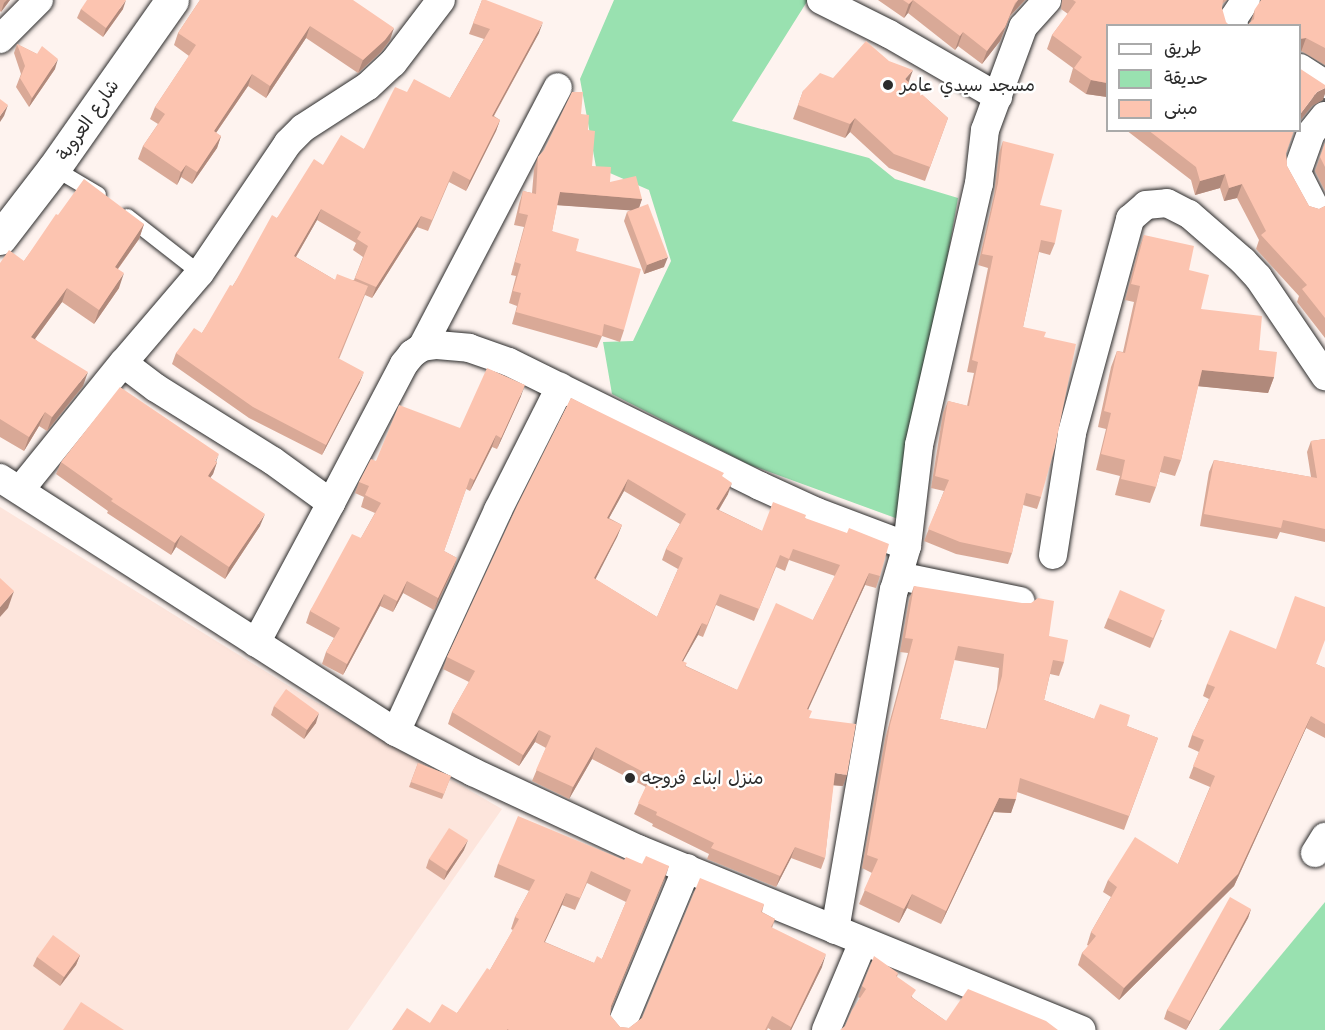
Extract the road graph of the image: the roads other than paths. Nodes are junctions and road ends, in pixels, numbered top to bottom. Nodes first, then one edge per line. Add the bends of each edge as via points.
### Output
1 (39, 0) edge
2 (441, 0) edge
3 (821, 0) edge
4 (1047, 0) edge
5 (1246, 0) edge
6 (167, 2) edge
7 (1234, 24) edge
8 (0, 39) edge
9 (1301, 69) edge
10 (1325, 84) edge
11 (558, 87) dead end
12 (998, 97) junction
13 (1325, 116) edge
14 (54, 168) junction
15 (1314, 206) edge
16 (0, 237) edge
17 (200, 273) junction
18 (422, 347) junction
19 (123, 363) junction
20 (1325, 376) edge
21 (560, 387) junction
22 (10, 484) edge
23 (331, 503) junction
24 (907, 546) junction
25 (1053, 555) dead end
26 (898, 576) junction
27 (1020, 601) edge
28 (256, 642) junction
29 (396, 732) junction
30 (687, 868) junction
31 (835, 930) junction
32 (863, 942) junction
33 (622, 1024) dead end
34 (826, 1030) edge
35 (1082, 1030) edge

1 - 8 street
2 - 17 street via 393,63 368,86 303,128 288,143
3 - 12 street
4 - 12 street via 1023,27
5 - 7 street
6 - 14 street, شارع العروبة
9 - 10 street
11 - 18 street
12 - 24 street via 988,115 979,184 919,445
13 - 15 street via 1311,133 1297,172
14 - 16 street, شارع العروبة
14 - 17 lane via 111,204
17 - 19 street
18 - 21 street via 469,348
18 - 23 street via 404,364
19 - 22 street
19 - 23 street
20 - 25 street via 1243,261 1189,214 1167,203 1146,205 1130,219 1072,433
21 - 24 street via 760,486
21 - 29 street
22 - 28 street
23 - 28 street
24 - 26 street
26 - 27 street
26 - 31 street
28 - 29 street
29 - 30 street via 565,816
30 - 31 street
30 - 33 street
31 - 32 street
32 - 34 street
32 - 35 street

